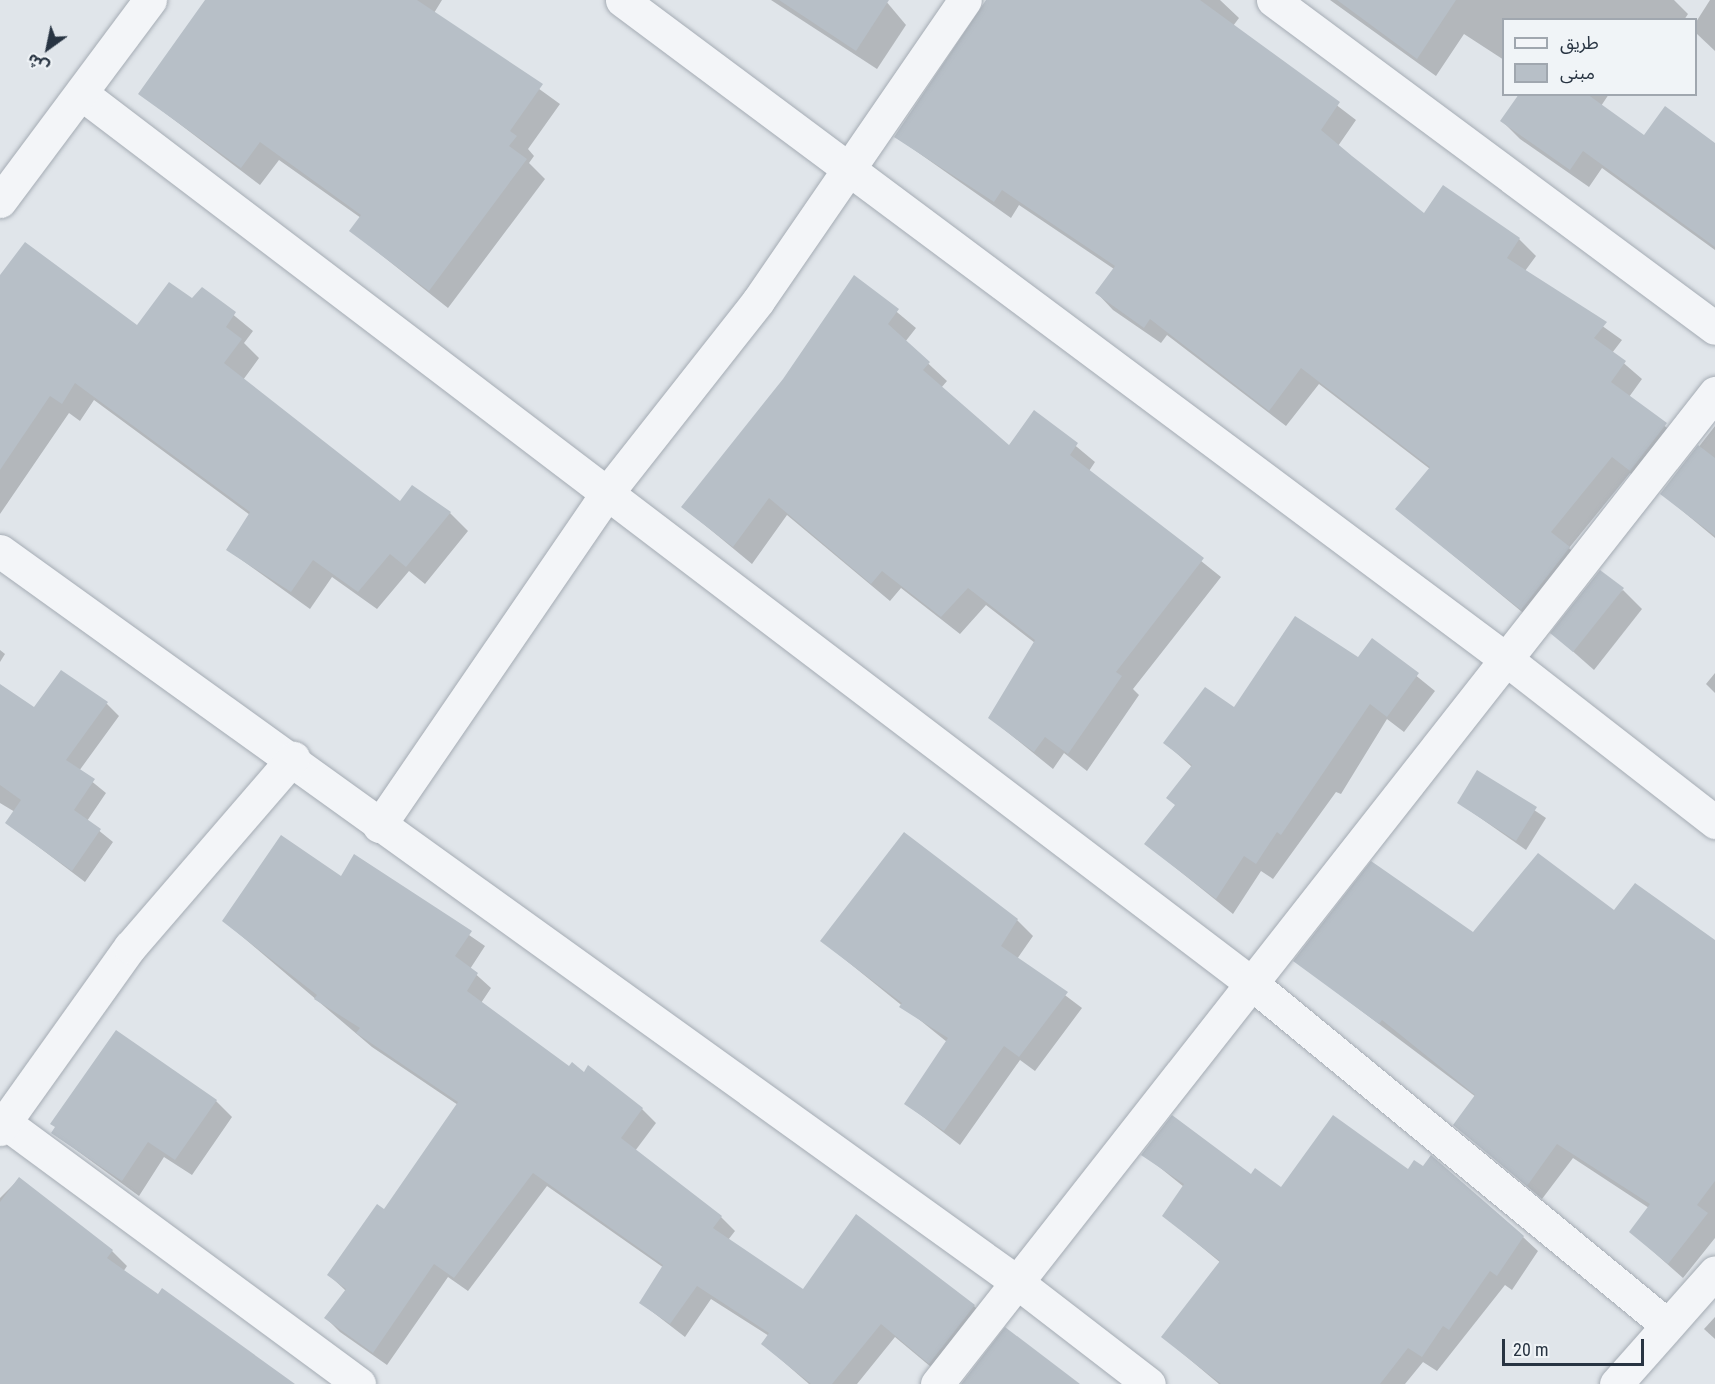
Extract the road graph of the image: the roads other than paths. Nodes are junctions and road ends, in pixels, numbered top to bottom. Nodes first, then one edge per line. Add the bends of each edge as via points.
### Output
1 (150, 0) edge
2 (622, 0) edge
3 (964, 0) edge
4 (1273, 0) edge
5 (82, 94) junction
6 (849, 168) junction
7 (0, 201) edge
8 (1715, 328) edge
9 (1715, 393) edge
10 (607, 494) junction
11 (0, 551) edge
12 (1507, 660) junction
13 (293, 758) junction
14 (1715, 822) edge
15 (379, 826) junction
16 (1251, 983) junction
17 (1, 1124) edge
18 (1715, 1272) edge
19 (1014, 1280) junction
20 (1667, 1325) junction
21 (359, 1384) edge
22 (937, 1384) edge
23 (1149, 1384) edge
24 (1616, 1384) edge

1 - 5 street
2 - 6 street
3 - 6 street
4 - 8 street
5 - 7 street
5 - 10 street
6 - 10 street via 758,301
6 - 12 street
9 - 12 street
10 - 15 street
10 - 16 street
11 - 13 street
12 - 14 street
12 - 16 street
13 - 15 street
13 - 17 street via 130,947
15 - 19 street
16 - 19 street
16 - 20 street
17 - 21 street
18 - 20 street
19 - 22 street
19 - 23 street
20 - 24 street

